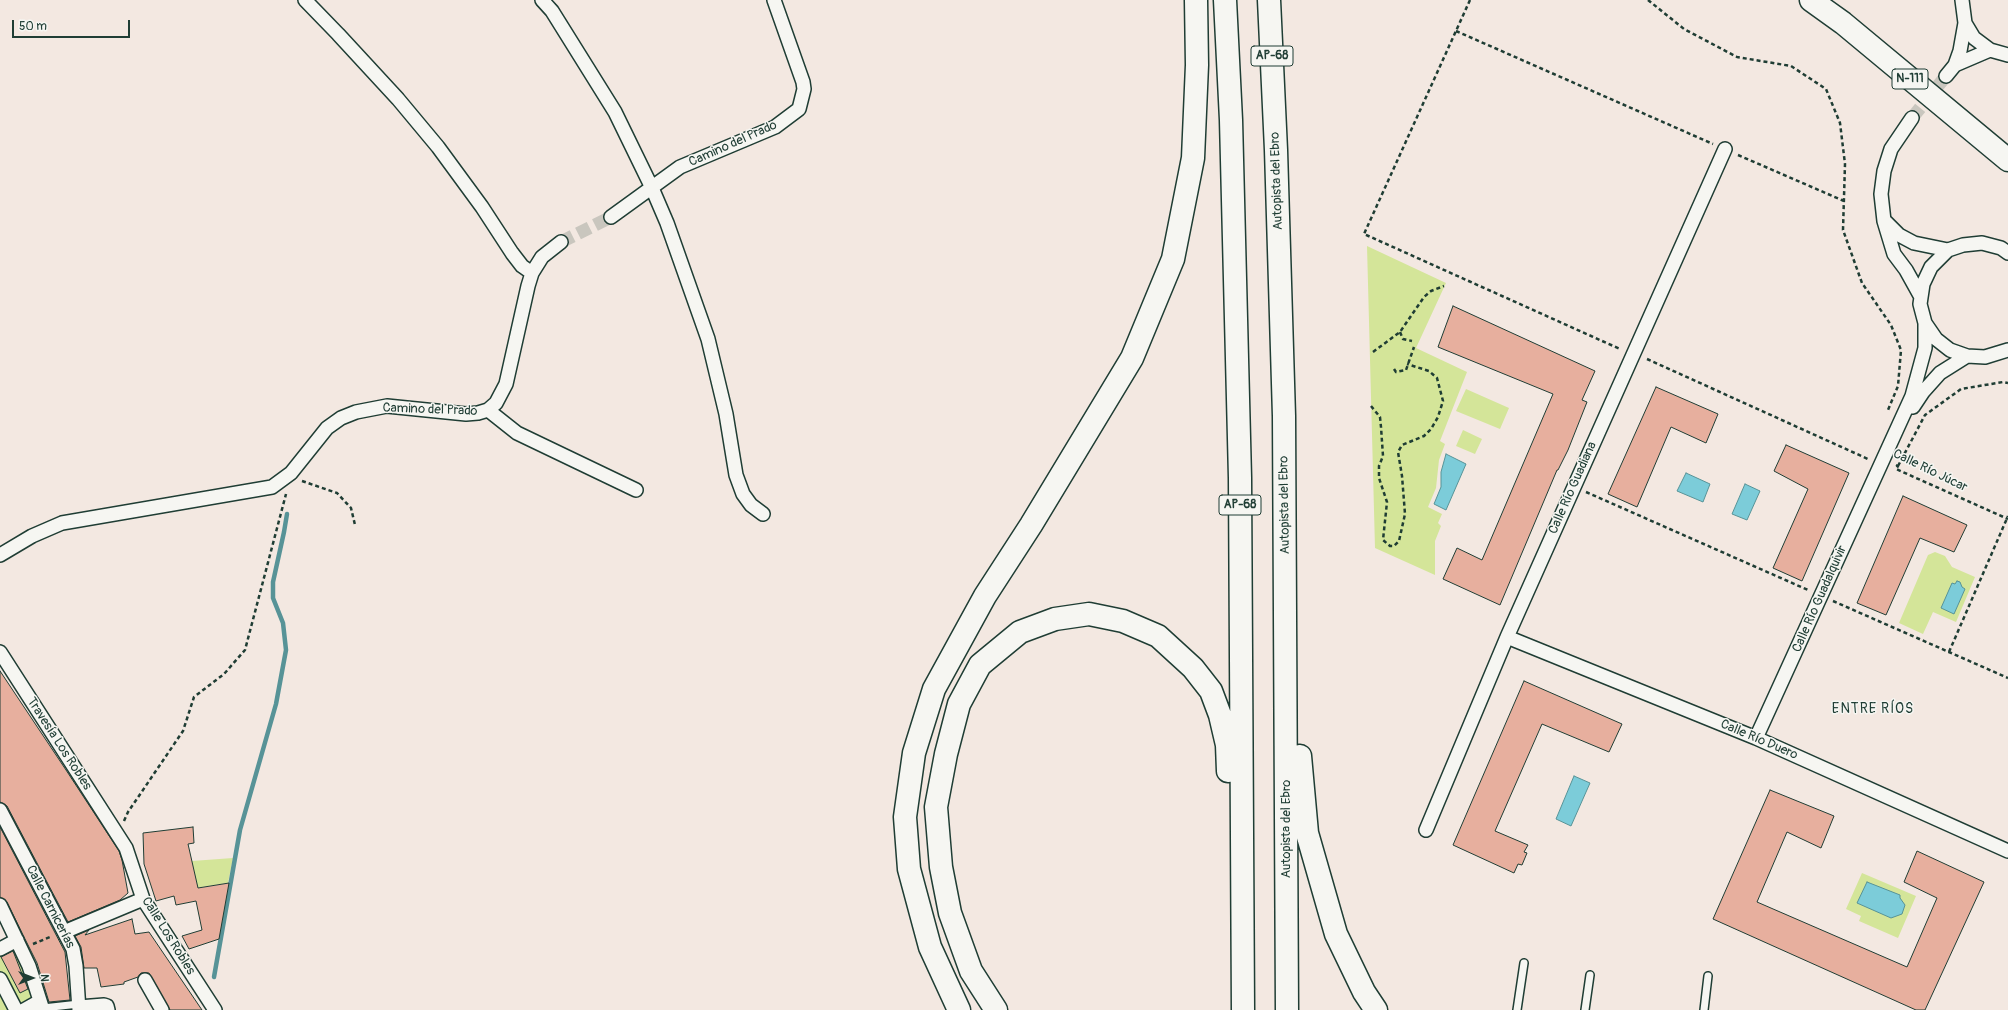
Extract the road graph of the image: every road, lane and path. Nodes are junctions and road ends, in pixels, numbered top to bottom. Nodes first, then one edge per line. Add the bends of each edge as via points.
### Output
1 (305, 0) edge
2 (542, 0) edge
3 (774, 0) edge
4 (1196, 0) edge
5 (1225, 0) edge
6 (1269, 0) edge
7 (1470, 0) edge
8 (1648, 0) edge
9 (1810, 0) edge
10 (1962, 0) edge
11 (1965, 23) junction
12 (1456, 31) junction
13 (1990, 50) junction
14 (2008, 54) edge
15 (1955, 65) junction
16 (1946, 76) tunnel mouth
17 (1275, 112) junction
18 (1912, 118) tunnel mouth
19 (1724, 149) junction
20 (2008, 160) edge
21 (652, 188) junction
22 (1844, 201) junction
23 (612, 217) tunnel mouth
24 (1884, 221) junction
25 (562, 242) tunnel mouth
26 (1948, 250) junction
27 (2008, 253) edge
28 (532, 273) junction
29 (1444, 286) dead end
30 (1921, 297) junction
31 (1925, 323) junction
32 (1400, 332) junction
33 (1412, 341) dead end
34 (1637, 345) junction
35 (1414, 347) dead end
36 (2008, 350) edge
37 (1374, 352) dead end
38 (1967, 356) junction
39 (1985, 357) junction
40 (2008, 360) edge
41 (1408, 364) junction
42 (1394, 369) dead end
43 (2008, 383) edge
44 (1371, 406) dead end
45 (488, 410) junction
46 (1887, 413) dead end
47 (1869, 459) junction
48 (1883, 459) junction
49 (1866, 466) dead end
50 (1898, 466) junction
51 (291, 473) junction
52 (1574, 487) junction
53 (636, 490) dead end
54 (763, 514) dead end
55 (2008, 518) edge
56 (355, 525) dead end
57 (0, 555) edge
58 (1821, 596) junction
59 (1507, 637) junction
60 (0, 652) edge
61 (1949, 652) junction
62 (2008, 678) edge
63 (1756, 738) junction
64 (0, 810) edge
65 (1426, 830) dead end
66 (118, 837) junction
67 (2008, 851) edge
68 (143, 899) junction
69 (0, 905) edge
70 (64, 932) junction
71 (18, 942) junction
72 (0, 949) edge
73 (1524, 963) dead end
74 (1590, 975) dead end
75 (1708, 976) dead end
76 (0, 979) edge
77 (145, 980) dead end
78 (42, 1006) edge
79 (79, 1007) edge
80 (16, 1010) edge
81 (24, 1010) edge
82 (108, 1010) edge
83 (162, 1010) edge
84 (215, 1010) edge
85 (959, 1010) edge
86 (996, 1010) edge
87 (1228, 1010) edge
88 (1243, 1010) edge
89 (1287, 1010) edge
90 (1376, 1010) edge
91 (1517, 1010) edge
92 (1586, 1010) edge
93 (1704, 1010) edge

1 - 28 street via 398,99 478,201 522,266
2 - 21 street via 552,11 615,112
3 - 21 street, Camino del Prado via 803,82 804,89 799,109 775,126 680,167
4 - 85 highway via 1197,65 1193,158 1173,258 1132,358 985,596 934,689 914,753 905,817 909,869 930,947
5 - 88 highway, AP-68 via 1232,149 1240,478
6 - 17 highway, Autopista del Ebro / AP-68
7 - 12 path
8 - 22 path via 1684,29 1737,57 1791,66 1826,89 1840,123 1845,164
9 - 20 highway, N-111 via 1843,23
10 - 11 street
11 - 13 street via 1974,38
11 - 15 street via 1963,41
12 - 19 path
12 - 34 path via 1364,234 1622,350 1627,340
13 - 14 street
13 - 15 street
15 - 16 street
17 - 89 highway, Autopista del Ebro / AP-68 via 1285,487
17 - 90 highway via 1290,216 1294,279 1298,408 1300,763 1307,834 1336,934 1364,992
18 - 24 street via 1891,149 1884,171 1881,194
19 - 22 path
19 - 34 street, Calle Río Guadiana
21 - 23 street, Camino del Prado
21 - 54 street via 670,230 708,339 726,414 736,475 743,494 751,505
22 - 46 path via 1843,230 1862,283 1891,325 1901,350 1898,386
24 - 26 street via 1899,235 1914,243
24 - 30 street via 1894,254
25 - 28 street, Camino del Prado via 542,257
26 - 27 street via 1982,243 2001,248
26 - 30 street via 1931,267 1923,284
28 - 45 street, Camino del Prado via 506,384 496,403
29 - 32 path via 1430,291 1424,297
30 - 31 street via 1920,304
31 - 38 street via 1936,339 1950,350
31 - 48 street, Calle Río Guadalquivir via 1925,348 1912,396
32 - 33 path via 1403,339
32 - 37 path
34 - 47 path via 1651,351 1647,360
34 - 52 street, Calle Río Guadiana
35 - 41 path
36 - 39 street
38 - 39 street
38 - 48 street, Calle Río Guadalquivir via 1940,373 1923,392
39 - 40 street
41 - 42 path via 1406,370 1396,372
41 - 44 path via 1429,371 1437,378 1442,400 1438,417 1431,429 1424,436 1402,445 1398,452 1405,514 1399,541 1394,546 1383,540 1387,502 1379,466 1383,456 1381,427 1380,417
43 - 50 path via 1961,389 1925,415
45 - 51 street, Camino del Prado via 466,414 387,406 356,412 327,428
45 - 53 street via 517,433
47 - 48 path, Calle Río Júcar via 1871,454
47 - 49 path
48 - 50 path, Calle Río Júcar
48 - 58 street, Calle Río Guadalquivir
50 - 55 path, Calle Río Júcar via 1896,469
51 - 56 path via 301,481 337,493 351,508
51 - 57 street, Camino del Prado via 272,487 62,523 32,536
51 - 66 path via 245,650 224,674 194,697 183,731 128,812
52 - 58 path
52 - 59 street, Calle Río Guadiana
55 - 61 path
58 - 61 path
58 - 63 street, Calle Río Guadalquivir
59 - 63 street, Calle Río Duero
59 - 65 street, Calle Río Guadiana
60 - 66 street, Travesía Los Robles
61 - 62 path
63 - 67 street, Calle Río Duero
64 - 70 street, Calle Carnicerías
66 - 68 street, Calle Los Robles via 129,855
68 - 70 street
68 - 84 street, Calle Los Robles
69 - 71 street
70 - 71 path
70 - 79 street, Calle Carnicerías via 73,949
71 - 72 street
71 - 78 street
73 - 91 lane
74 - 92 lane
75 - 93 lane
76 - 80 street
77 - 83 street
78 - 79 lane
78 - 81 street
79 - 82 street via 104,1005
86 - 87 highway via 971,971 950,913 941,867 936,807 946,754 959,704 980,665 1020,632 1055,619 1089,614 1123,621 1158,636 1197,674 1210,691 1220,715 1227,744

